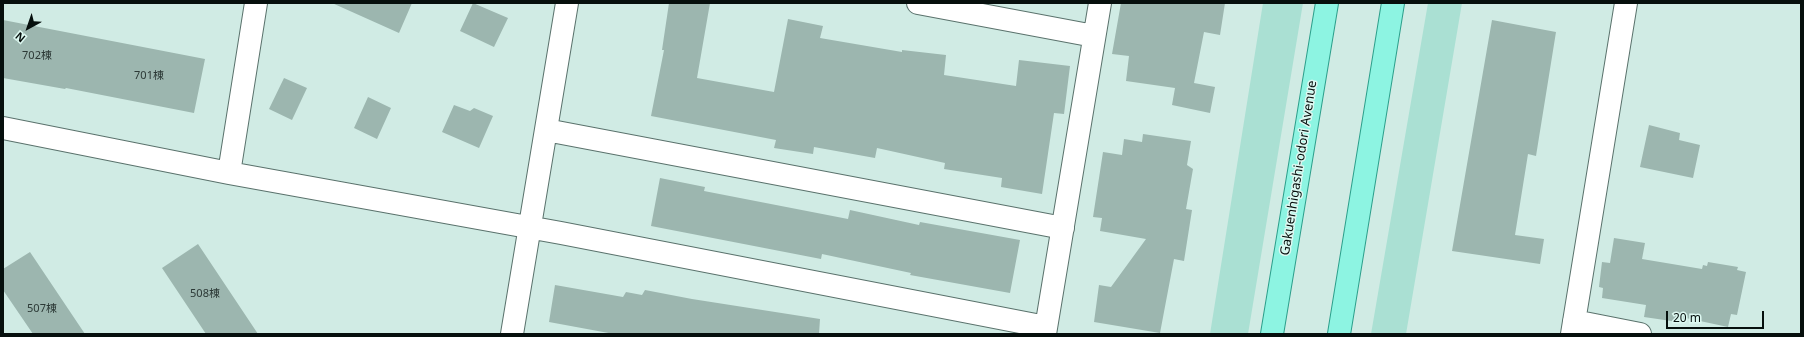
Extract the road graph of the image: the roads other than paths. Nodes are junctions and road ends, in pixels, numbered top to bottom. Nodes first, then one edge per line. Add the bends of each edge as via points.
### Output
1 (256, 3) edge
2 (567, 3) edge
3 (918, 3) edge
4 (1100, 3) edge
5 (1327, 3) edge
6 (1393, 3) edge
7 (1626, 3) edge
8 (1094, 36) junction
9 (3, 128) edge
10 (546, 130) junction
11 (229, 173) junction
12 (530, 228) junction
13 (1063, 228) junction
14 (1573, 328) edge
15 (1046, 330) edge
16 (512, 334) edge
17 (1272, 334) edge
18 (1339, 334) edge
19 (1640, 334) edge

1 - 11 street
2 - 10 street
3 - 8 street
4 - 8 street
5 - 17 main road, Gakuenhigashi-odori Avenue
6 - 18 main road
7 - 14 street
8 - 13 street
9 - 11 street
10 - 12 street
10 - 13 street
11 - 12 street
12 - 15 street
12 - 16 street
13 - 15 street
14 - 19 street

